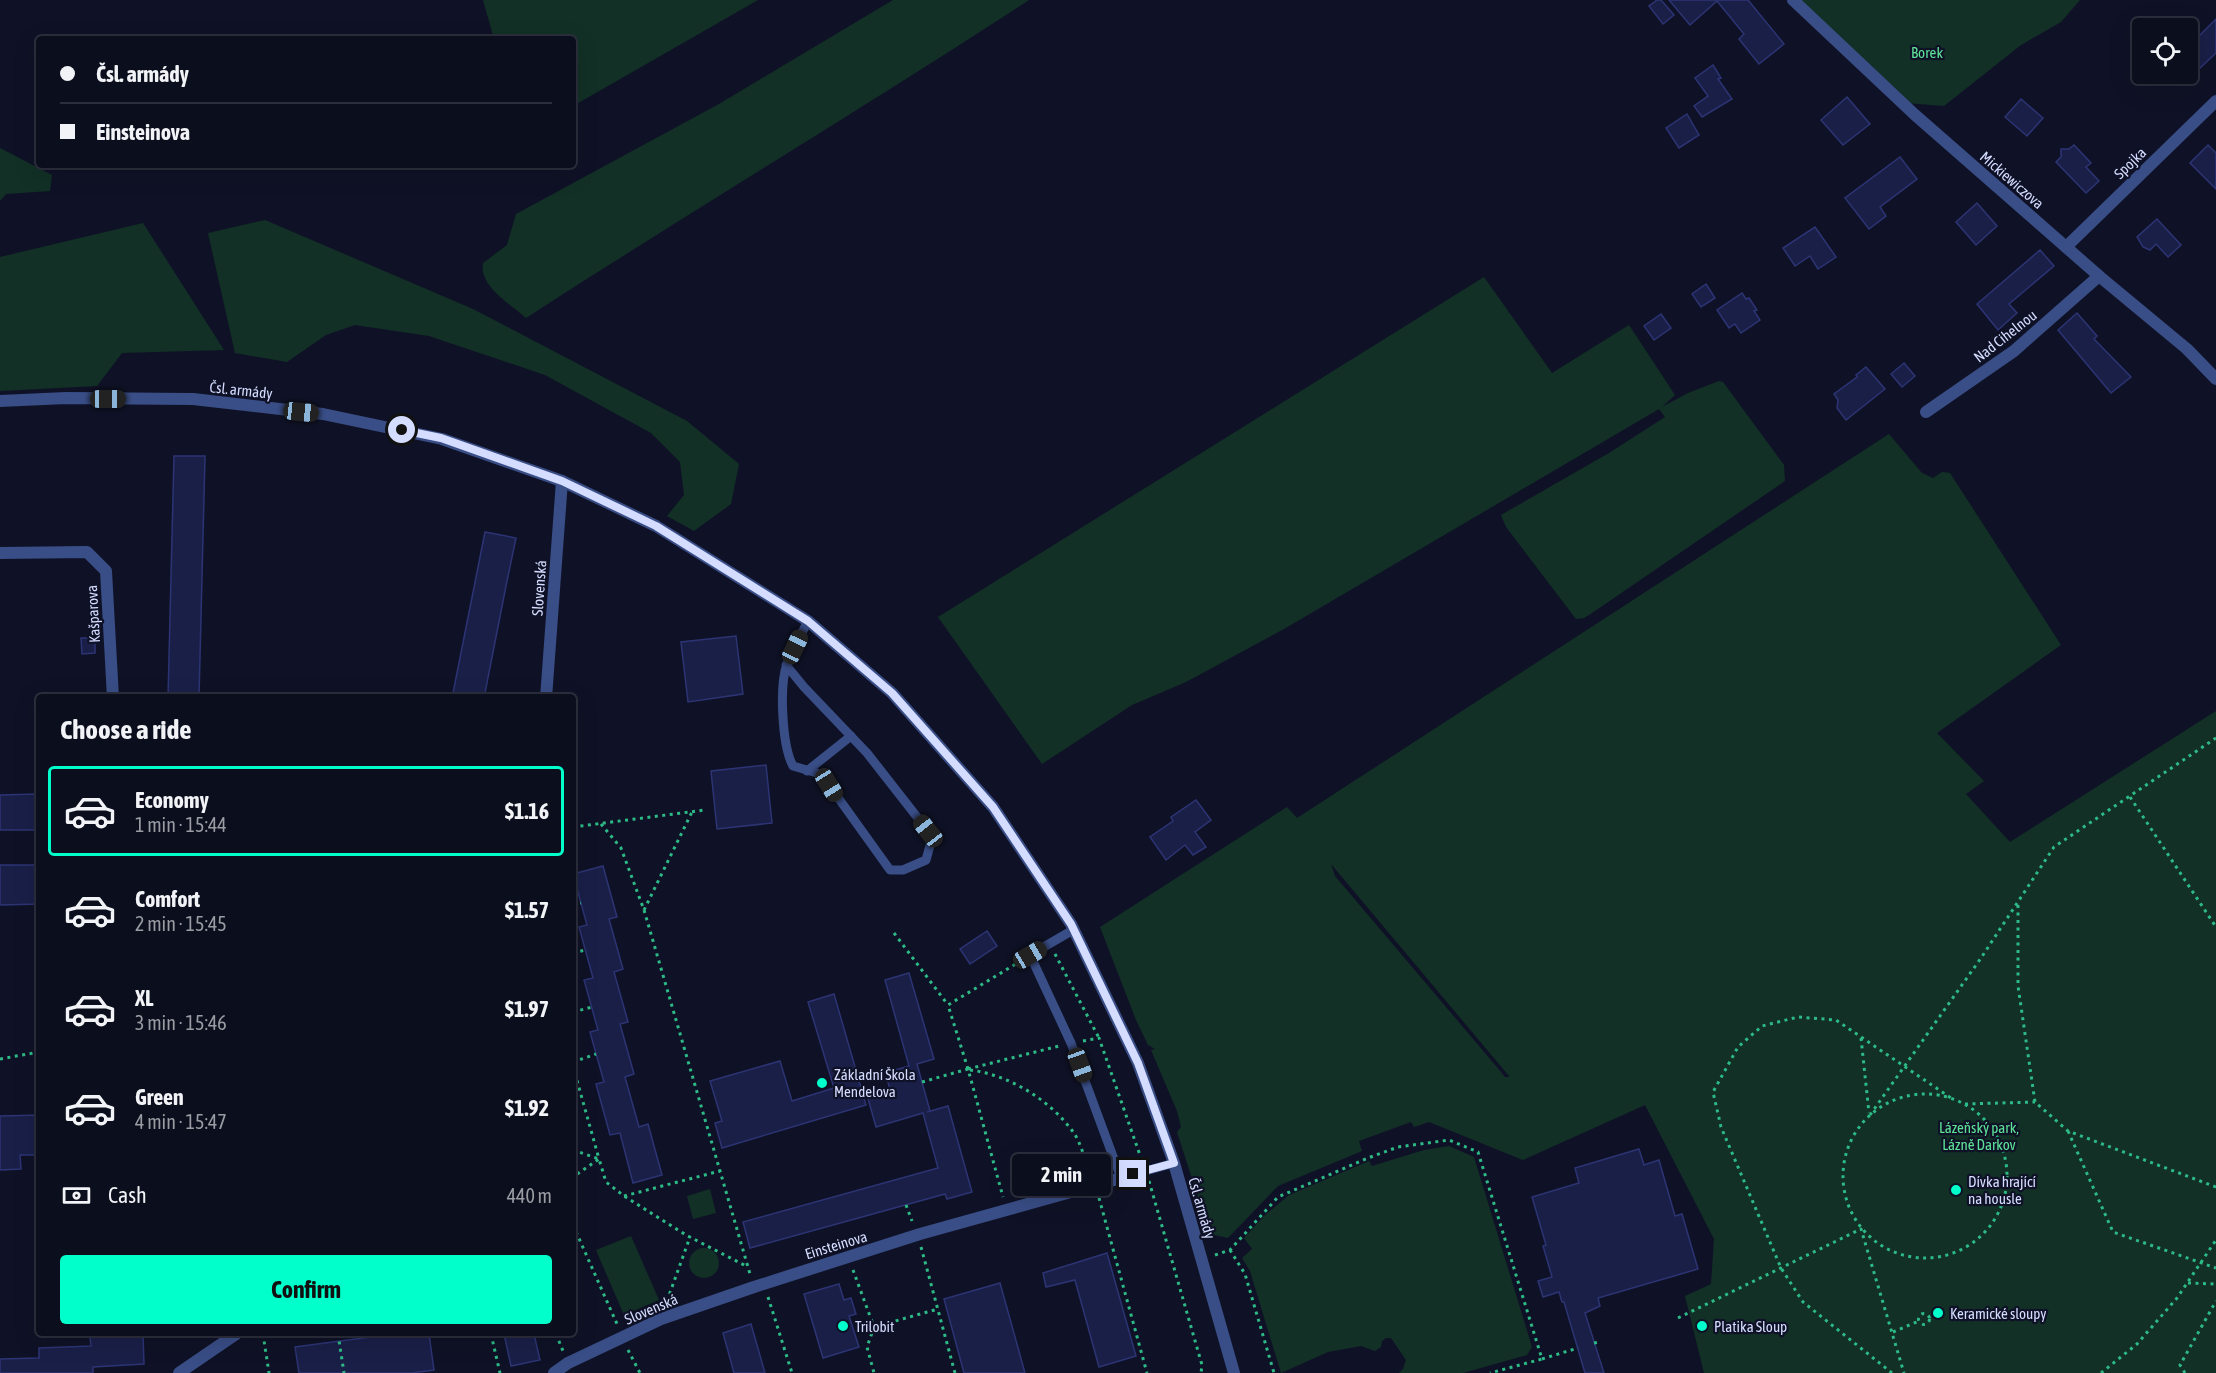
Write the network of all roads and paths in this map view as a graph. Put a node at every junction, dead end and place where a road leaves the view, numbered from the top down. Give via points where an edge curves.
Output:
1 (1792, 0) edge
2 (2216, 101) edge
3 (2066, 247) junction
4 (2098, 276) junction
5 (2216, 379) edge
6 (0, 400) edge
7 (1926, 412) dead end
8 (562, 481) junction
9 (0, 553) edge
10 (808, 621) junction
11 (786, 664) junction
12 (113, 694) edge
13 (546, 694) edge
14 (851, 736) junction
15 (2216, 738) edge
16 (807, 771) junction
17 (2130, 797) junction
18 (705, 810) dead end
19 (692, 812) junction
20 (601, 824) junction
21 (576, 827) edge
22 (581, 903) dead end
23 (2018, 903) junction
24 (576, 904) edge
25 (644, 910) junction
26 (2216, 927) edge
27 (1073, 930) junction
28 (894, 933) dead end
29 (1050, 944) junction
30 (585, 950) dead end
31 (576, 952) edge
32 (1030, 955) junction
33 (948, 1005) junction
34 (592, 1008) dead end
35 (576, 1011) edge
36 (1099, 1038) dead end
37 (1861, 1038) junction
38 (36, 1053) edge
39 (596, 1054) dead end
40 (0, 1059) edge
41 (576, 1061) edge
42 (1904, 1068) junction
43 (968, 1069) junction
44 (576, 1077) edge
45 (922, 1082) dead end
46 (1951, 1098) junction
47 (2035, 1102) junction
48 (1965, 1104) junction
49 (1870, 1115) junction
50 (2068, 1131) junction
51 (576, 1151) edge
52 (599, 1159) junction
53 (1174, 1163) junction
54 (720, 1170) junction
55 (576, 1175) edge
56 (1121, 1178) junction
57 (1095, 1185) junction
58 (2216, 1187) edge
59 (624, 1196) junction
60 (906, 1205) dead end
61 (1006, 1210) junction
62 (1861, 1229) junction
63 (576, 1232) edge
64 (918, 1236) junction
65 (690, 1237) junction
66 (2216, 1240) edge
67 (848, 1257) junction
68 (2202, 1263) junction
69 (748, 1267) junction
70 (1781, 1268) junction
71 (2216, 1268) edge
72 (2188, 1283) junction
73 (2216, 1284) edge
74 (759, 1285) junction
75 (2216, 1301) edge
76 (938, 1309) junction
77 (1678, 1318) dead end
78 (661, 1319) junction
79 (1919, 1321) dead end
80 (874, 1327) junction
81 (1893, 1332) junction
82 (233, 1336) edge
83 (263, 1336) edge
84 (338, 1336) edge
85 (491, 1336) edge
86 (624, 1337) junction
87 (1599, 1341) dead end
88 (1594, 1343) dead end
89 (1578, 1348) dead end
90 (1542, 1359) junction
91 (179, 1373) edge
92 (269, 1373) edge
93 (344, 1373) edge
94 (500, 1373) edge
95 (554, 1373) edge
96 (640, 1373) edge
97 (792, 1373) edge
98 (874, 1373) edge
99 (956, 1373) edge
100 (1147, 1373) edge
101 (1234, 1373) edge
102 (1274, 1373) edge
103 (1490, 1373) edge
104 (1892, 1373) edge
105 (1904, 1373) edge
106 (2101, 1373) edge
107 (2185, 1373) edge

1 - 3 street, Mickiewiczova
2 - 3 street, Spojka
3 - 4 street, Mickiewiczova
4 - 5 street, Mickiewiczova
4 - 7 street, Nad Cihelnou via 2014,351
6 - 8 street, Čsl. armády via 193,399 323,414 441,438
8 - 10 street, Čsl. armády via 656,526
8 - 13 street, Slovenská
9 - 12 street, Kašparova via 87,552 106,571
10 - 11 lane
10 - 27 street, Čsl. armády via 892,693 993,807
11 - 14 lane
11 - 16 lane via 783,702 787,747 793,766
14 - 16 lane
14 - 16 lane via 928,831 932,842 926,860 903,870 890,870 829,785 816,773
15 - 17 path
17 - 23 path via 2054,847
17 - 26 path
18 - 19 path
19 - 20 path
19 - 25 path
20 - 21 path
20 - 25 path via 621,848
22 - 24 path
23 - 42 path
23 - 47 path via 2018,987
25 - 54 path
27 - 29 lane
27 - 53 street, Čsl. armády via 1138,1063
28 - 33 path
29 - 32 lane
29 - 36 path
30 - 31 path
32 - 33 path
32 - 56 lane via 1071,1043
33 - 43 path
34 - 35 path
37 - 42 path
37 - 49 path
37 - 70 path via 1836,1020 1798,1017 1762,1026 1738,1047 1713,1092 1721,1127
38 - 40 path
39 - 41 path
42 - 46 path
42 - 49 path
43 - 45 path
43 - 57 path via 985,1072 1046,1103 1075,1134
43 - 61 path
44 - 52 path
46 - 48 path
46 - 49 path via 1923,1094 1894,1100
47 - 48 path
47 - 50 path
48 - 62 path via 1990,1124 2005,1153 2008,1185 1998,1216 1978,1241 1949,1256 1917,1259 1886,1250
49 - 62 path via 1851,1140 1842,1170 1846,1201
50 - 58 path
50 - 68 path via 2113,1232
51 - 52 path
52 - 55 path
52 - 59 path via 606,1182
53 - 56 lane, Einsteinova
53 - 101 street, Čsl. armády
54 - 59 path
54 - 69 path
56 - 57 street, Einsteinova
57 - 61 street, Einsteinova
57 - 100 path
59 - 65 path
60 - 64 path
61 - 64 street, Einsteinova
62 - 70 path
62 - 81 path
63 - 86 path
64 - 67 street, Einsteinova
64 - 76 path
65 - 69 path
65 - 78 path
66 - 68 path
67 - 74 street, Einsteinova
67 - 80 path
68 - 71 path
68 - 72 path
69 - 74 path
70 - 77 path
70 - 104 path via 1803,1302
72 - 73 path
72 - 106 path via 2137,1344
74 - 78 street, Slovenská
74 - 97 path
75 - 107 path via 2180,1365
76 - 80 path
76 - 99 path
78 - 86 street, Slovenská
79 - 81 path
80 - 98 path via 867,1347
81 - 105 path
82 - 91 street
83 - 92 path
84 - 93 path
85 - 94 path
86 - 95 street, Slovenská
86 - 96 path
87 - 88 path
89 - 90 path
90 - 102 path via 1478,1152 1449,1140 1398,1147 1278,1197 1231,1249 1245,1274
90 - 103 path

